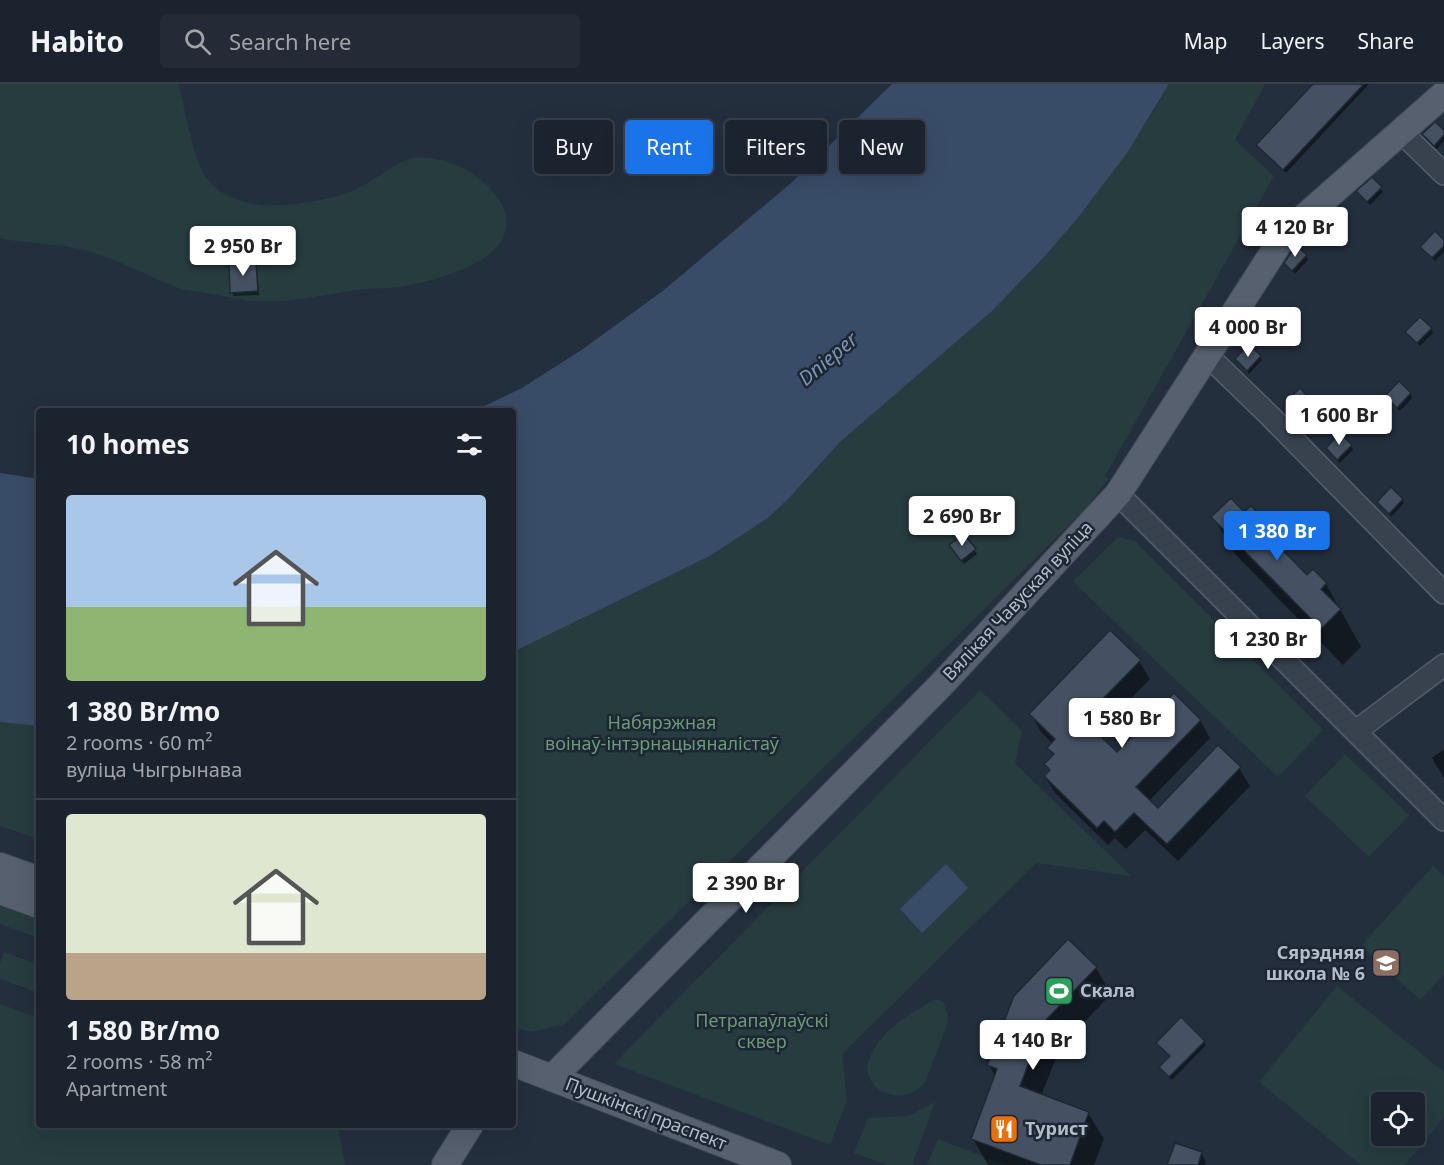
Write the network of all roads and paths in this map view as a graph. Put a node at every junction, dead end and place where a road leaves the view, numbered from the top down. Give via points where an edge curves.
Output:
1 (1444, 94) edge
2 (1401, 132) junction
3 (1444, 174) edge
4 (1206, 354) junction
5 (1118, 494) junction
6 (1444, 593) edge
7 (1444, 665) edge
8 (1356, 731) junction
9 (1444, 820) edge
10 (0, 866) edge
11 (36, 879) edge
12 (0, 891) edge
13 (36, 904) edge
14 (516, 1064) edge
15 (552, 1078) junction
16 (468, 1128) edge
17 (445, 1165) edge
18 (778, 1165) edge

1 - 2 main road, Вялікая Чавуская вуліца
2 - 3 street
2 - 4 main road, Вялікая Чавуская вуліца via 1285,234
4 - 5 main road, Вялікая Чавуская вуліца
4 - 6 street
5 - 8 street
5 - 15 main road, Вялікая Чавуская вуліца via 940,686
7 - 8 street
8 - 9 street
10 - 11 main road
12 - 13 main road
14 - 15 main road, Пушкінскі праспект
15 - 18 main road, Пушкінскі праспект
16 - 17 main road

